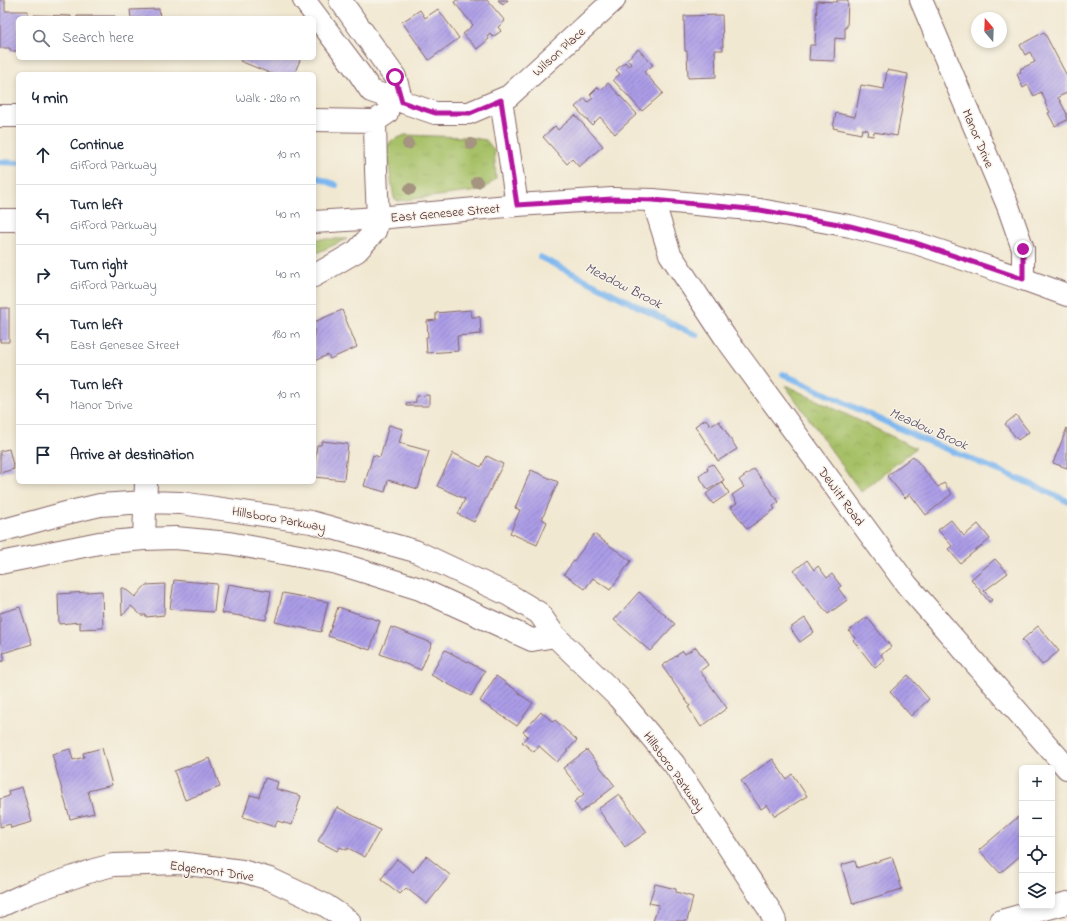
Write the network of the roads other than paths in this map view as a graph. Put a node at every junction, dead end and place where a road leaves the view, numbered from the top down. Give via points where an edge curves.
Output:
1 (304, 0) edge
2 (340, 0) edge
3 (614, 0) edge
4 (929, 5) edge
5 (501, 100) junction
6 (402, 102) junction
7 (0, 116) edge
8 (16, 116) edge
9 (316, 120) edge
10 (375, 121) junction
11 (653, 200) junction
12 (517, 205) junction
13 (378, 218) junction
14 (0, 220) edge
15 (16, 220) edge
16 (316, 222) edge
17 (316, 275) edge
18 (1023, 279) junction
19 (1067, 295) edge
20 (146, 492) edge
21 (0, 531) edge
22 (144, 539) junction
23 (0, 563) edge
24 (555, 636) junction
25 (1067, 768) edge
26 (1067, 903) edge
27 (0, 906) edge
28 (348, 921) edge
29 (775, 921) edge
30 (1001, 921) edge

1 - 6 street, Wilson Place via 371,92
2 - 6 street via 395,77
3 - 5 street, Wilson Place via 509,96
4 - 18 street, Manor Drive via 1023,249
5 - 6 street, Wilson Place via 470,113 435,113
5 - 12 street
6 - 10 street
7 - 8 street
9 - 10 street
10 - 13 street
11 - 12 street, East Genesee Street via 612,199
11 - 18 street, East Genesee Street via 760,210 850,226 916,243
11 - 25 street, DeWitt Road via 670,254 725,337 907,585
12 - 13 street, East Genesee Street
13 - 16 street, East Genesee Street
13 - 17 street via 375,231 357,252
14 - 15 street
18 - 19 street, East Genesee Street
20 - 21 street, Hillsboro Parkway
20 - 22 street
20 - 24 street, Hillsboro Parkway via 181,502 311,522 415,551 509,595 540,613
22 - 23 street via 99,543
22 - 24 street via 175,538 229,543 337,563 420,589 532,640
24 - 29 street, Hillsboro Parkway via 619,698 674,764
26 - 30 street
27 - 28 street, Edgemont Drive via 28,893 113,865 180,863 242,871 270,879 325,905

